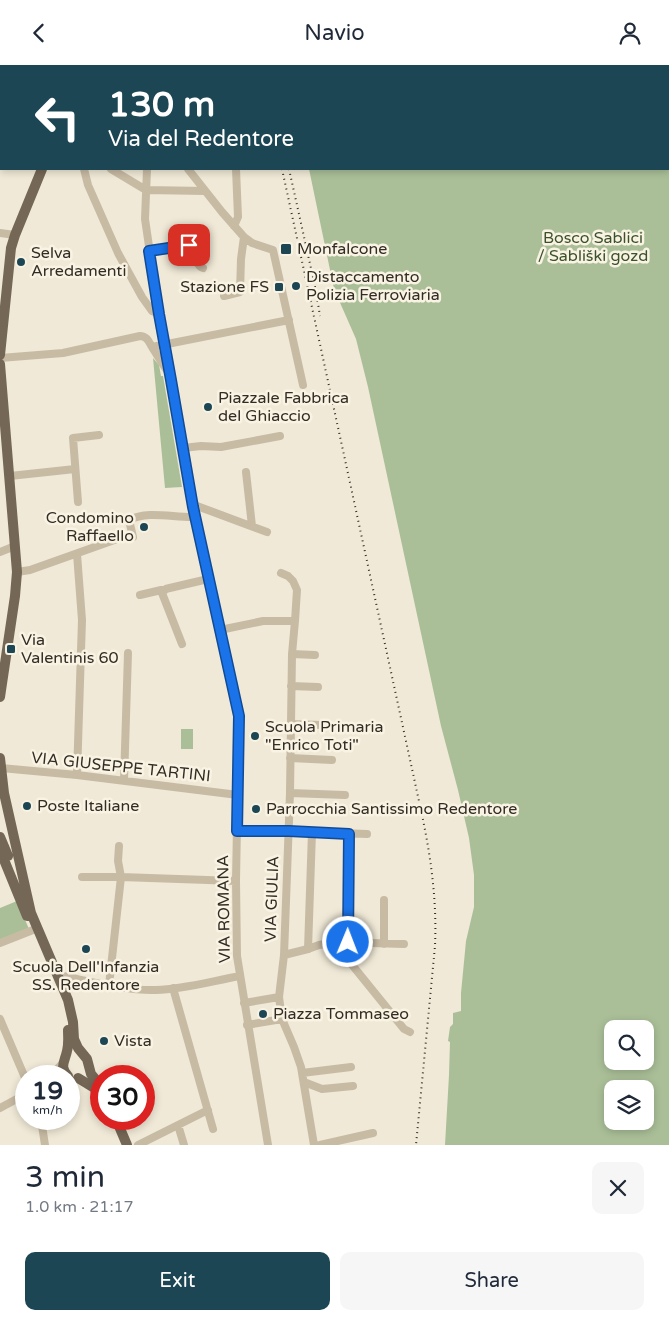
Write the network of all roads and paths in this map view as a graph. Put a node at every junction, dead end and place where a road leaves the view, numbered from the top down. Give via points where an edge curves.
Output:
1 (42, 170) edge
2 (84, 170) edge
3 (113, 170) edge
4 (147, 170) edge
5 (189, 170) edge
6 (236, 170) edge
7 (146, 190) junction
8 (205, 191) junction
9 (234, 226) junction
10 (0, 233) edge
11 (15, 235) junction
12 (244, 237) junction
13 (149, 251) junction
14 (204, 268) dead end
15 (3, 288) edge
16 (224, 295) dead end
17 (159, 314) junction
18 (289, 320) junction
19 (164, 344) junction
20 (152, 347) junction
21 (0, 356) edge
22 (0, 365) edge
23 (171, 380) junction
24 (303, 385) dead end
25 (99, 435) dead end
26 (280, 436) dead end
27 (183, 448) junction
28 (75, 469) junction
29 (246, 472) dead end
30 (10, 477) junction
31 (78, 503) dead end
32 (193, 507) junction
33 (195, 517) junction
34 (252, 526) junction
35 (267, 532) dead end
36 (132, 537) dead end
37 (120, 538) dead end
38 (15, 546) junction
39 (0, 552) edge
40 (77, 554) junction
41 (17, 572) junction
42 (280, 573) dead end
43 (208, 579) junction
44 (166, 589) junction
45 (140, 595) dead end
46 (295, 621) junction
47 (220, 630) junction
48 (182, 644) dead end
49 (128, 653) dead end
50 (292, 654) junction
51 (315, 655) dead end
52 (292, 686) junction
53 (318, 687) dead end
54 (0, 697) edge
55 (291, 724) junction
56 (322, 725) dead end
57 (0, 758) edge
58 (290, 758) junction
59 (332, 760) dead end
60 (0, 768) edge
61 (77, 775) junction
62 (124, 781) junction
63 (1, 782) edge
64 (290, 793) junction
65 (238, 795) junction
66 (345, 795) dead end
67 (10, 816) junction
68 (0, 822) edge
69 (237, 831) junction
70 (289, 831) junction
71 (312, 832) junction
72 (349, 834) junction
73 (367, 834) dead end
74 (0, 837) edge
75 (119, 846) dead end
76 (0, 850) edge
77 (82, 877) dead end
78 (122, 877) junction
79 (236, 881) junction
80 (384, 900) dead end
81 (29, 913) junction
82 (33, 930) junction
83 (337, 942) junction
84 (348, 942) junction
85 (0, 943) edge
86 (384, 944) junction
87 (404, 944) dead end
88 (308, 949) junction
89 (284, 955) junction
90 (58, 975) junction
91 (240, 976) junction
92 (109, 985) junction
93 (173, 988) junction
94 (279, 997) junction
95 (244, 1003) junction
96 (0, 1019) edge
97 (282, 1019) junction
98 (247, 1025) junction
99 (410, 1032) dead end
100 (82, 1054) junction
101 (64, 1061) junction
102 (20, 1065) edge
103 (62, 1065) edge
104 (64, 1065) edge
105 (88, 1065) junction
106 (351, 1067) dead end
107 (90, 1071) edge
108 (302, 1073) junction
109 (80, 1075) edge
110 (304, 1083) junction
111 (352, 1086) dead end
112 (15, 1100) edge
113 (0, 1108) edge
114 (208, 1110) junction
115 (178, 1125) junction
116 (213, 1129) dead end
117 (43, 1130) edge
118 (121, 1130) edge
119 (373, 1133) dead end
120 (45, 1145) edge
121 (127, 1145) edge
122 (138, 1145) edge
123 (184, 1145) edge
124 (268, 1145) edge
125 (314, 1145) edge
126 (320, 1145) edge

1 - 11 main road
2 - 17 street via 118,253 142,297 152,311
3 - 7 street
4 - 7 street, VIA ROMANA
5 - 8 street
6 - 9 street via 238,217
7 - 8 street
7 - 13 street, VIA ROMANA
8 - 9 street
9 - 12 street
10 - 11 street
11 - 15 main road
12 - 16 street via 240,292
12 - 18 street via 273,249
13 - 14 street via 193,245 198,264
13 - 17 street, VIA ROMANA
15 - 21 main road
17 - 19 street, VIA ROMANA
18 - 19 street
18 - 24 street
19 - 20 street
19 - 23 street, VIA ROMANA
20 - 21 street via 147,338 140,336 63,353
20 - 23 street
22 - 30 main road
23 - 27 street, VIA ROMANA
25 - 28 street via 73,438
26 - 27 street via 221,447
27 - 32 street, VIA ROMANA
28 - 30 street
28 - 31 street
29 - 34 street
30 - 38 main road
32 - 33 street, VIA ROMANA
32 - 34 street
33 - 36 street via 148,515 133,518 129,520
33 - 43 street, VIA ROMANA
34 - 35 street
37 - 40 street
38 - 39 street
38 - 41 main road
40 - 41 street
40 - 61 street via 82,620
41 - 54 main road
42 - 46 street, VIA GIULIA via 288,576 297,590
43 - 44 street
43 - 47 street, VIA ROMANA
44 - 45 street
44 - 48 street via 162,593
46 - 47 street via 263,621
46 - 50 street, VIA GIULIA
47 - 65 street, VIA ROMANA via 239,716
49 - 62 street
50 - 51 street
50 - 52 street, VIA GIULIA
52 - 53 street
52 - 55 street, VIA GIULIA
55 - 56 street
55 - 58 street, VIA GIULIA
57 - 60 main road
58 - 59 street
58 - 64 street, VIA GIULIA
60 - 61 street, VIA GIUSEPPE TARTINI
60 - 63 main road
61 - 62 street, VIA GIUSEPPE TARTINI
62 - 65 street, VIA GIUSEPPE TARTINI
63 - 67 main road
64 - 66 street
64 - 70 street, VIA GIULIA
65 - 69 street, VIA ROMANA
67 - 68 main road
67 - 81 main road
69 - 70 street
69 - 79 street, VIA ROMANA
70 - 71 street
70 - 89 street, VIA GIULIA
71 - 72 street
71 - 88 street
72 - 73 street
72 - 84 street
74 - 81 main road
75 - 78 street
76 - 81 main road
77 - 78 street
78 - 79 street
78 - 92 street
79 - 91 street, VIA ROMANA via 236,956
80 - 86 street
81 - 82 main road
81 - 90 main road
82 - 85 street
82 - 101 main road via 65,1009 68,1049
83 - 84 street
83 - 88 street
83 - 99 street via 340,950 404,1029
84 - 86 street
86 - 87 street
88 - 89 street
89 - 94 street, VIA GIULIA
90 - 92 street
90 - 100 main road via 68,1000 74,1039
91 - 93 street
91 - 95 street, VIA ROMANA
92 - 93 street via 145,990
93 - 114 street
94 - 95 street
94 - 97 street
95 - 98 street, VIA ROMANA
96 - 102 street
97 - 98 street
97 - 108 street
98 - 124 street, VIA ROMANA
100 - 101 main road via 71,1053
100 - 105 main road
101 - 103 street
101 - 104 main road
105 - 107 main road
105 - 109 main road via 86,1074
106 - 108 street
108 - 110 street
110 - 111 street via 322,1089
110 - 125 street
112 - 113 street
114 - 115 street
114 - 116 street
115 - 122 street
115 - 123 street
117 - 120 street
118 - 121 main road
119 - 126 street

